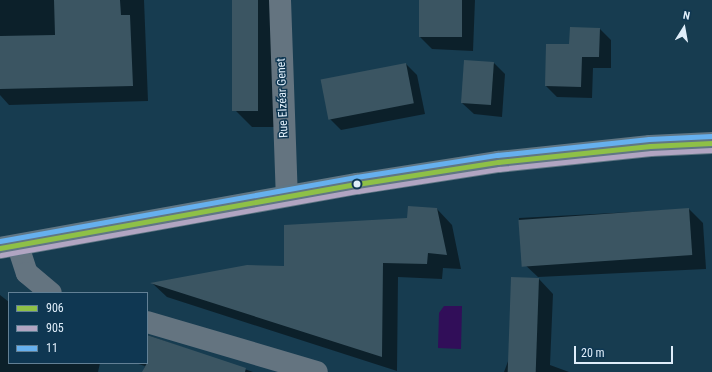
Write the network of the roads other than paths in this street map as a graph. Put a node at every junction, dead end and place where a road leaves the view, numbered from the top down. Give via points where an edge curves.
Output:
1 (280, 0) edge
2 (712, 143) edge
3 (287, 196) junction
4 (9, 247) edge
5 (50, 292) edge
6 (148, 322) edge
7 (317, 372) edge

1 - 3 street, Rue Elzéar Genet
2 - 3 main road via 650,146 498,162
3 - 4 main road
4 - 5 street via 27,273
6 - 7 street

